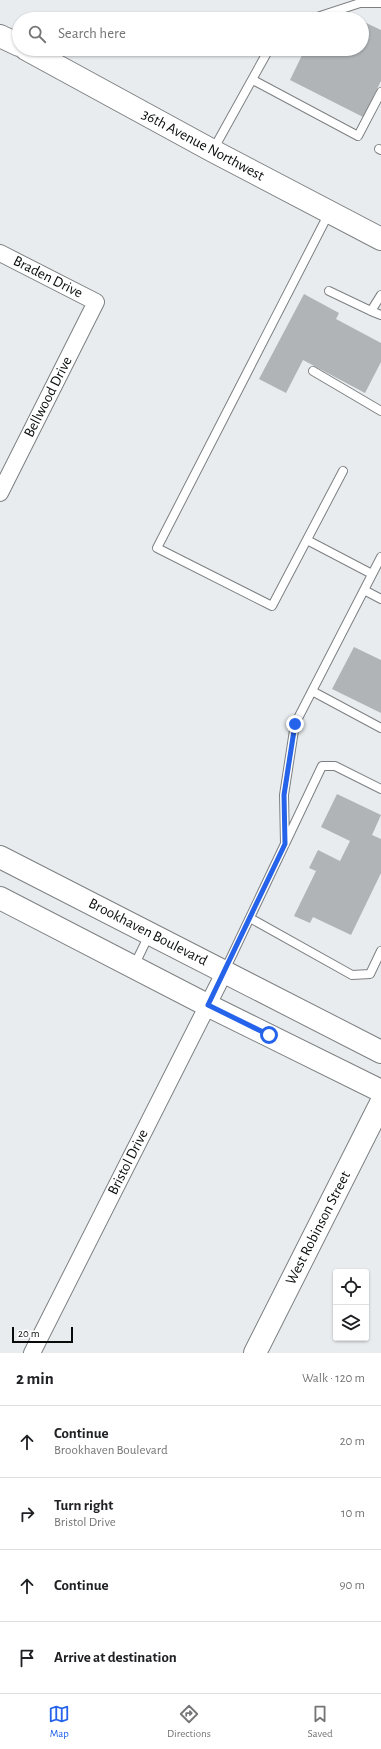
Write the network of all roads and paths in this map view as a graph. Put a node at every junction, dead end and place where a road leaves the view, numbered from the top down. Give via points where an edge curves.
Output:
1 (381, 3) edge
2 (332, 12) edge
3 (0, 36) edge
4 (12, 42) edge
5 (39, 56) edge
6 (265, 56) edge
7 (253, 80) junction
8 (381, 92) edge
9 (213, 151) junction
10 (330, 212) junction
11 (381, 239) edge
12 (0, 253) edge
13 (329, 291) dead end
14 (381, 295) edge
15 (96, 302) joint
16 (371, 311) junction
17 (381, 315) edge
18 (313, 371) dead end
19 (381, 411) edge
20 (343, 470) dead end
21 (0, 493) edge
22 (307, 540) junction
23 (380, 562) edge
24 (372, 574) junction
25 (364, 590) junction
26 (381, 599) edge
27 (312, 691) junction
28 (381, 728) edge
29 (381, 789) edge
30 (285, 844) junction
31 (0, 857) edge
32 (0, 898) edge
33 (250, 918) junction
34 (150, 933) junction
35 (381, 951) edge
36 (134, 967) junction
37 (225, 971) junction
38 (208, 1005) junction
39 (381, 1052) edge
40 (381, 1091) edge
41 (381, 1103) edge
42 (32, 1353) edge
43 (255, 1353) edge

1 - 2 lane via 360,3
3 - 4 street
5 - 9 street, 36th Avenue Northwest
6 - 7 lane
7 - 8 lane via 358,136
7 - 9 lane
9 - 10 street, 36th Avenue Northwest
10 - 11 street, 36th Avenue Northwest
10 - 22 lane via 157,548 272,606
12 - 15 street, Braden Drive
13 - 16 lane
14 - 16 lane
15 - 21 street, Bellwood Drive
16 - 17 lane
18 - 19 lane
20 - 22 lane
22 - 24 lane
23 - 24 lane
24 - 25 lane
25 - 26 lane
25 - 27 lane
27 - 28 lane
27 - 30 lane via 295,724 284,795
29 - 30 lane via 335,766 322,766
30 - 33 lane
31 - 34 street, Brookhaven Boulevard
32 - 36 street
33 - 35 lane via 352,975 370,974
33 - 37 lane
34 - 36 lane
34 - 37 street, Brookhaven Boulevard
36 - 38 street
37 - 38 street, Bristol Drive
37 - 39 street, Brookhaven Boulevard
38 - 40 street
38 - 42 street, Bristol Drive
41 - 43 street, West Robinson Street

